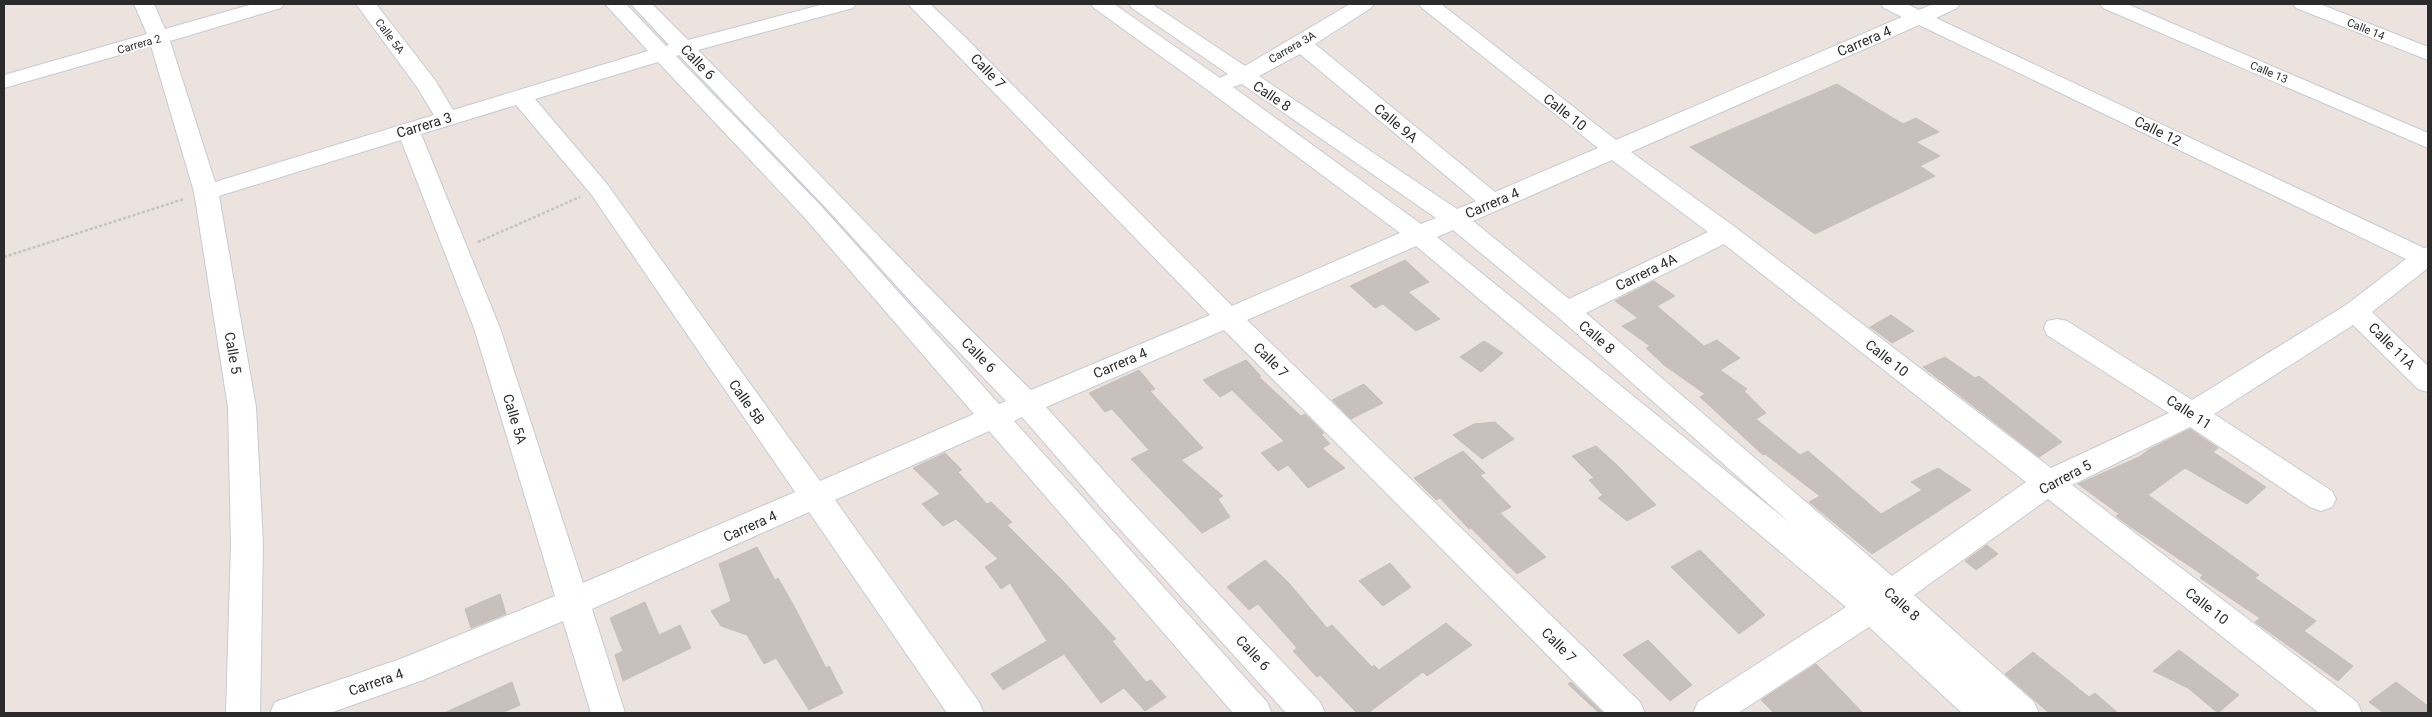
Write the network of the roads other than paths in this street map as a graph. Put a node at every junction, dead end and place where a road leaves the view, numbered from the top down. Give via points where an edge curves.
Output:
1 (144, 4) edge
2 (274, 4) edge
3 (366, 4) edge
4 (615, 4) edge
5 (641, 4) edge
6 (846, 4) edge
7 (918, 4) edge
8 (1101, 4) edge
9 (1139, 4) edge
10 (1364, 4) edge
11 (1429, 4) edge
12 (1891, 4) edge
13 (1950, 4) edge
14 (2110, 4) edge
15 (2303, 4) edge
16 (1920, 17) junction
17 (158, 38) junction
18 (1300, 43) junction
19 (673, 50) junction
20 (2428, 54) edge
21 (1242, 76) junction
22 (4, 82) edge
23 (1217, 86) junction
24 (520, 96) junction
25 (447, 118) junction
26 (408, 130) junction
27 (2428, 141) edge
28 (1614, 150) junction
29 (206, 192) junction
30 (1492, 203) junction
31 (824, 208) junction
32 (1455, 219) junction
33 (1726, 233) junction
34 (1420, 235) junction
35 (2426, 257) edge
36 (1567, 311) junction
37 (2355, 311) junction
38 (1228, 318) junction
39 (2057, 328) dead end
40 (2428, 382) edge
41 (1026, 403) junction
42 (2192, 414) junction
43 (994, 417) junction
44 (2048, 483) junction
45 (814, 498) junction
46 (2320, 499) dead end
47 (1119, 508) junction
48 (1088, 524) junction
49 (1881, 601) junction
50 (572, 603) junction
51 (243, 713) edge
52 (287, 713) edge
53 (608, 713) edge
54 (967, 713) edge
55 (1255, 713) edge
56 (1308, 713) edge
57 (1628, 713) edge
58 (1710, 713) edge
59 (1986, 713) edge
60 (2022, 713) edge
61 (2345, 713) edge

1 - 17 street, Calle 5
2 - 17 street, Carrera 2
3 - 25 street, Calle 5A via 427,85
4 - 19 street, Calle 6
5 - 19 street, Calle 6
6 - 19 street, Carrera 3
7 - 38 street, Calle 7
8 - 23 street, Calle 8
9 - 21 street, Calle 8
10 - 18 street, Carrera 3A
11 - 28 street, Calle 10
12 - 16 street, Calle 12
13 - 16 street, Carrera 4
14 - 27 street, Calle 13
15 - 20 street, Calle 14
16 - 28 street, Carrera 4
16 - 35 street, Calle 12
17 - 22 street, Carrera 2
17 - 29 street, Calle 5
18 - 21 street, Carrera 3A
18 - 30 street, Calle 9A
19 - 24 street, Carrera 3
19 - 31 street, Calle 6
21 - 23 street, Carrera 3A
21 - 32 street, Calle 8
23 - 34 street, Calle 8
24 - 25 street, Carrera 3
24 - 45 street, Calle 5B via 599,189
25 - 26 street, Carrera 3
26 - 29 street, Carrera 3
26 - 50 street, Calle 5A via 487,328
28 - 30 street, Carrera 4
28 - 33 street, Calle 10
29 - 51 street, Calle 5 via 242,407 247,544
30 - 32 street, Carrera 4
31 - 41 street, Calle 6 via 921,297
31 - 43 street, Calle 6
32 - 34 street, Carrera 4
32 - 36 street, Calle 8
33 - 36 street, Carrera 4A
33 - 44 street, Calle 10
34 - 38 street, Carrera 4
34 - 49 street, Calle 8
35 - 37 street, Carrera 5
36 - 49 street, Calle 8
37 - 40 street, Calle 11A
37 - 42 street, Carrera 5
38 - 41 street, Carrera 4
38 - 57 street, Calle 7
39 - 42 street, Calle 11
41 - 43 street, Carrera 4
41 - 47 street, Calle 6
42 - 44 street, Carrera 5
42 - 46 street, Calle 11
43 - 45 street, Carrera 4
43 - 48 street, Calle 6
44 - 49 street, Carrera 5
44 - 61 street, Calle 10
45 - 50 street, Carrera 4
45 - 54 street, Calle 5B
47 - 48 street
47 - 56 street, Calle 6
48 - 55 street, Calle 6
49 - 58 street, Carrera 5
49 - 59 street, Calle 8
49 - 60 street, Calle 8
50 - 52 street, Carrera 4 via 411,670
50 - 53 street, Calle 5A

